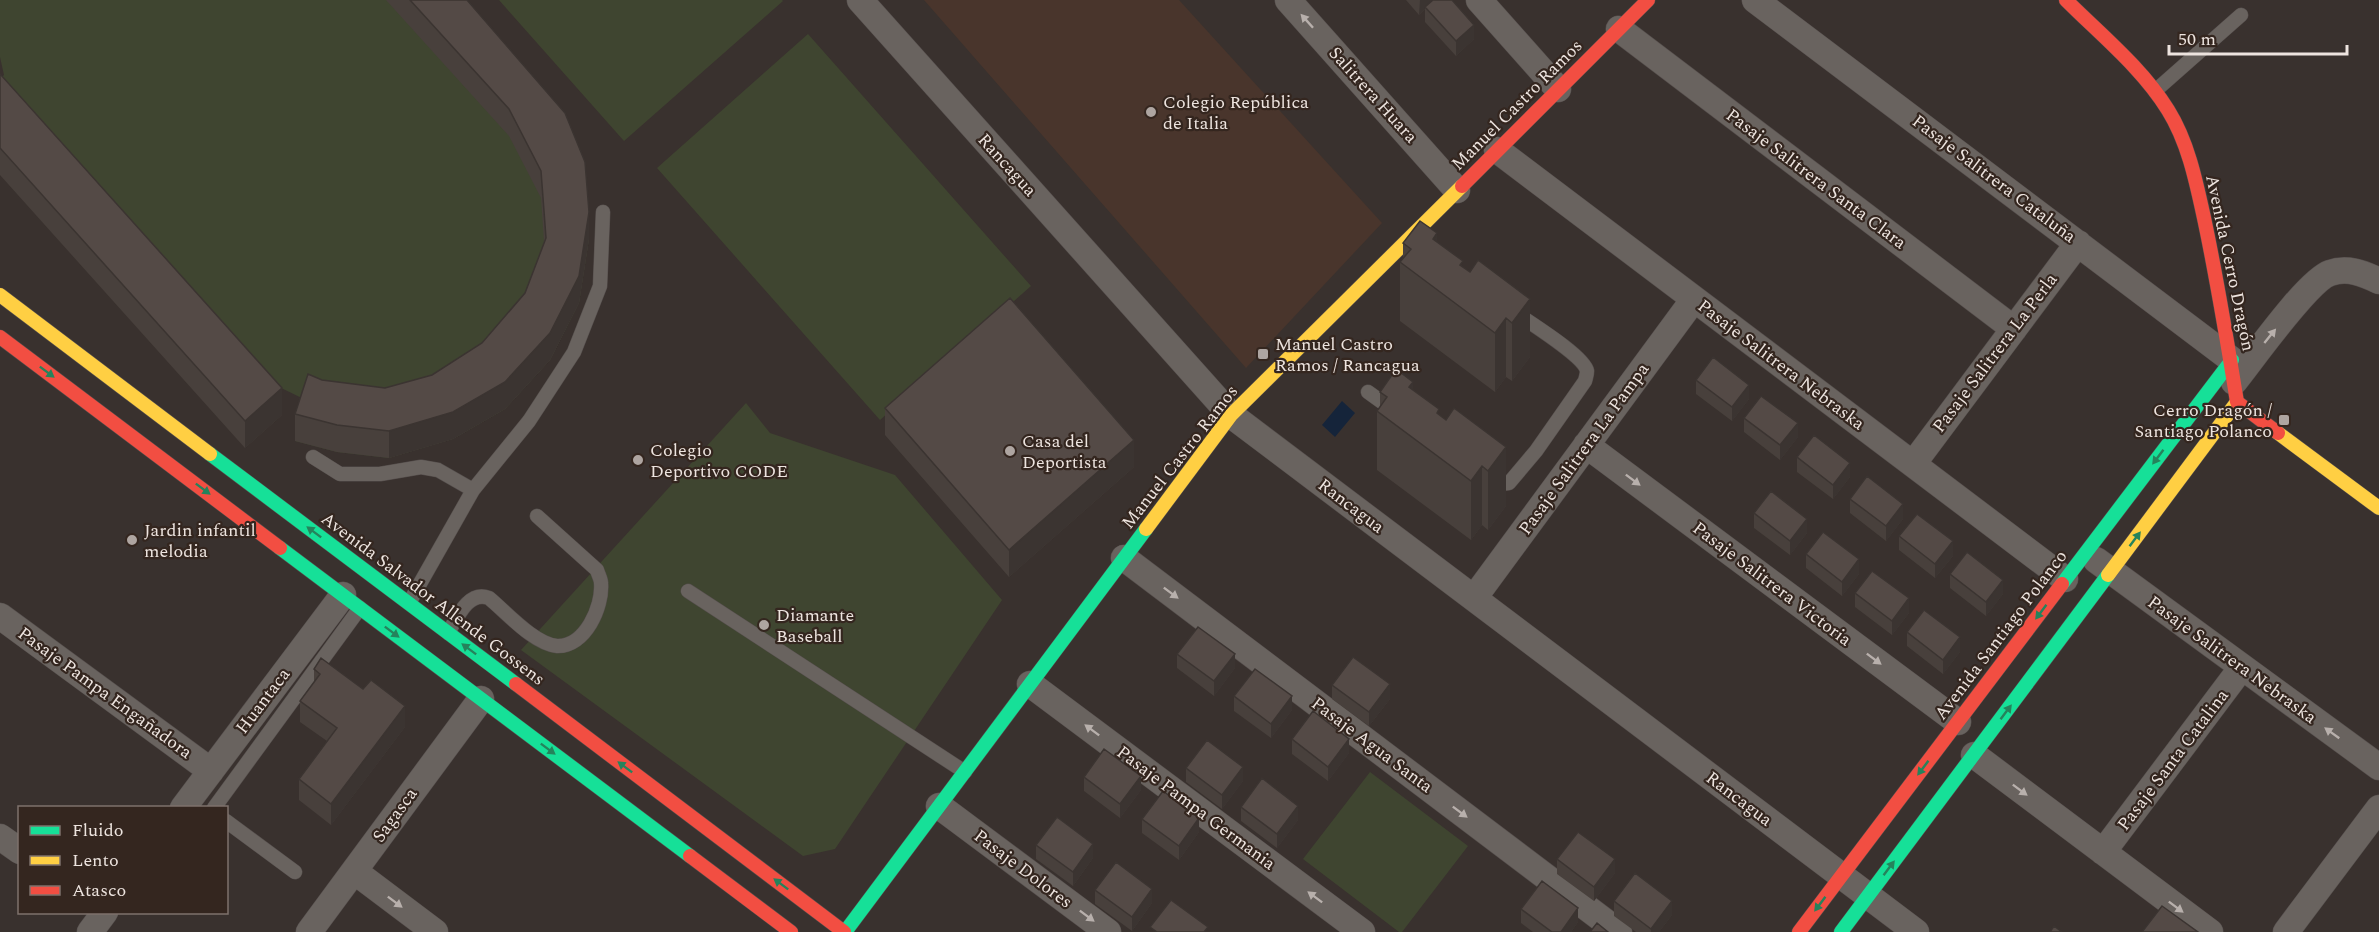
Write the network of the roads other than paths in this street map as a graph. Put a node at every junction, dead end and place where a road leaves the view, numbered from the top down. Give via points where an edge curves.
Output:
1 (860, 0) edge
2 (1288, 0) edge
3 (1479, 0) edge
4 (1648, 0) edge
5 (1755, 0) edge
6 (2066, 0) edge
7 (2241, 15) dead end
8 (1619, 28) junction
9 (1558, 89) junction
10 (2155, 91) junction
11 (1497, 150) junction
12 (1457, 190) junction
13 (603, 212) dead end
14 (2078, 243) junction
15 (2379, 281) edge
16 (0, 295) edge
17 (1694, 299) junction
18 (1502, 303) edge
19 (2014, 328) junction
20 (0, 337) edge
21 (2234, 381) junction
22 (1368, 392) dead end
23 (1231, 415) junction
24 (1406, 418) edge
25 (1586, 445) junction
26 (313, 458) dead end
27 (1912, 464) junction
28 (1481, 471) edge
29 (473, 490) junction
30 (2379, 508) edge
31 (537, 516) dead end
32 (2086, 552) junction
33 (1124, 558) junction
34 (2111, 571) junction
35 (2065, 579) junction
36 (688, 591) dead end
37 (1474, 598) junction
38 (351, 601) junction
39 (409, 603) junction
40 (0, 616) edge
41 (448, 633) junction
42 (2242, 667) junction
43 (1030, 684) junction
44 (481, 699) junction
45 (1958, 722) junction
46 (1974, 755) junction
47 (2379, 767) edge
48 (210, 771) junction
49 (964, 771) junction
50 (184, 806) edge
51 (215, 806) edge
52 (939, 806) junction
53 (2379, 808) edge
54 (228, 822) edge
55 (0, 837) edge
56 (18, 850) edge
57 (2103, 852) junction
58 (354, 871) junction
59 (295, 872) dead end
60 (1841, 876) junction
61 (1868, 896) junction
62 (309, 932) edge
63 (435, 932) edge
64 (791, 932) edge
65 (844, 932) edge
66 (1108, 932) edge
67 (1362, 932) edge
68 (1619, 932) edge
69 (1799, 932) edge
70 (1841, 932) edge
71 (1916, 932) edge
72 (2210, 932) edge
73 (2286, 932) edge

1 - 23 street, Rancagua
12 -> 2 street, Salitrera Huara
3 - 9 street
4 - 8 street, Manuel Castro Ramos
5 - 14 street, Pasaje Salitrera Cataluña
6 - 10 street, Avenida Cerro Dragón
7 - 10 lane
8 - 9 street, Manuel Castro Ramos
8 - 19 street, Pasaje Salitrera Santa Clara
9 - 11 street, Manuel Castro Ramos
10 - 21 street, Avenida Cerro Dragón via 2180,132 2188,154 2211,246
11 - 12 street, Manuel Castro Ramos
11 - 17 street, Pasaje Salitrera Nebraska
12 - 23 street, Manuel Castro Ramos via 1412,241
13 - 29 lane via 600,286 574,352 529,421
14 - 19 street, Pasaje Salitrera La Perla
14 - 21 street, Pasaje Salitrera Cataluña
21 -> 15 street via 2303,296 2327,274 2350,271
39 -> 16 street, Avenida Salvador Allende Gossens
17 - 25 street, Pasaje Salitrera La Pampa
17 - 27 street, Pasaje Salitrera Nebraska
18 - 28 lane via 1568,350 1587,374 1536,451 1509,483 1500,484
19 - 27 street, Pasaje Salitrera La Perla
20 -> 38 street
21 - 30 street
21 -> 32 street, Avenida Santiago Polanco
34 -> 21 street
22 - 24 lane
23 - 33 street, Manuel Castro Ramos
23 - 37 street, Rancagua
25 - 37 street, Pasaje Salitrera La Pampa
25 -> 45 street, Pasaje Salitrera Victoria
26 - 29 lane via 340,474 380,474 421,467 438,470
27 - 35 street, Pasaje Salitrera Nebraska
29 - 39 lane
31 - 41 lane via 597,570 602,582 599,603 588,628 573,641 557,646 535,638 481,595 464,606
32 - 34 street, Pasaje Salitrera Nebraska
32 - 35 street, Avenida Santiago Polanco
33 - 43 street, Manuel Castro Ramos
33 -> 68 street, Pasaje Agua Santa
34 - 42 street, Pasaje Salitrera Nebraska
46 -> 34 street
35 -> 45 street, Avenida Santiago Polanco
36 - 49 lane
37 - 60 street, Rancagua
38 -> 44 street
38 - 48 street, Huantaca
38 - 51 lane
39 - 41 street, Avenida Salvador Allende Gossens
40 - 48 street, Pasaje Pampa Engañadora
65 -> 41 street, Avenida Salvador Allende Gossens
47 -> 42 street, Pasaje Salitrera Nebraska
42 - 57 street, Pasaje Santa Catalina
43 - 49 street, Manuel Castro Ramos
67 -> 43 street, Pasaje Pampa Germania
44 - 58 street, Sagasca
44 -> 64 street
45 -> 60 street, Avenida Santiago Polanco
46 -> 57 street
61 -> 46 street
48 - 50 street, Huantaca
49 - 52 street, Manuel Castro Ramos
52 - 65 street, Manuel Castro Ramos
52 -> 66 street, Pasaje Dolores
53 - 73 street
54 - 59 lane
55 - 56 street
57 -> 72 street
58 - 62 street, Sagasca
58 -> 63 street
60 - 61 street, Rancagua
60 -> 69 street, Avenida Santiago Polanco
61 - 70 street
61 - 71 street, Rancagua

